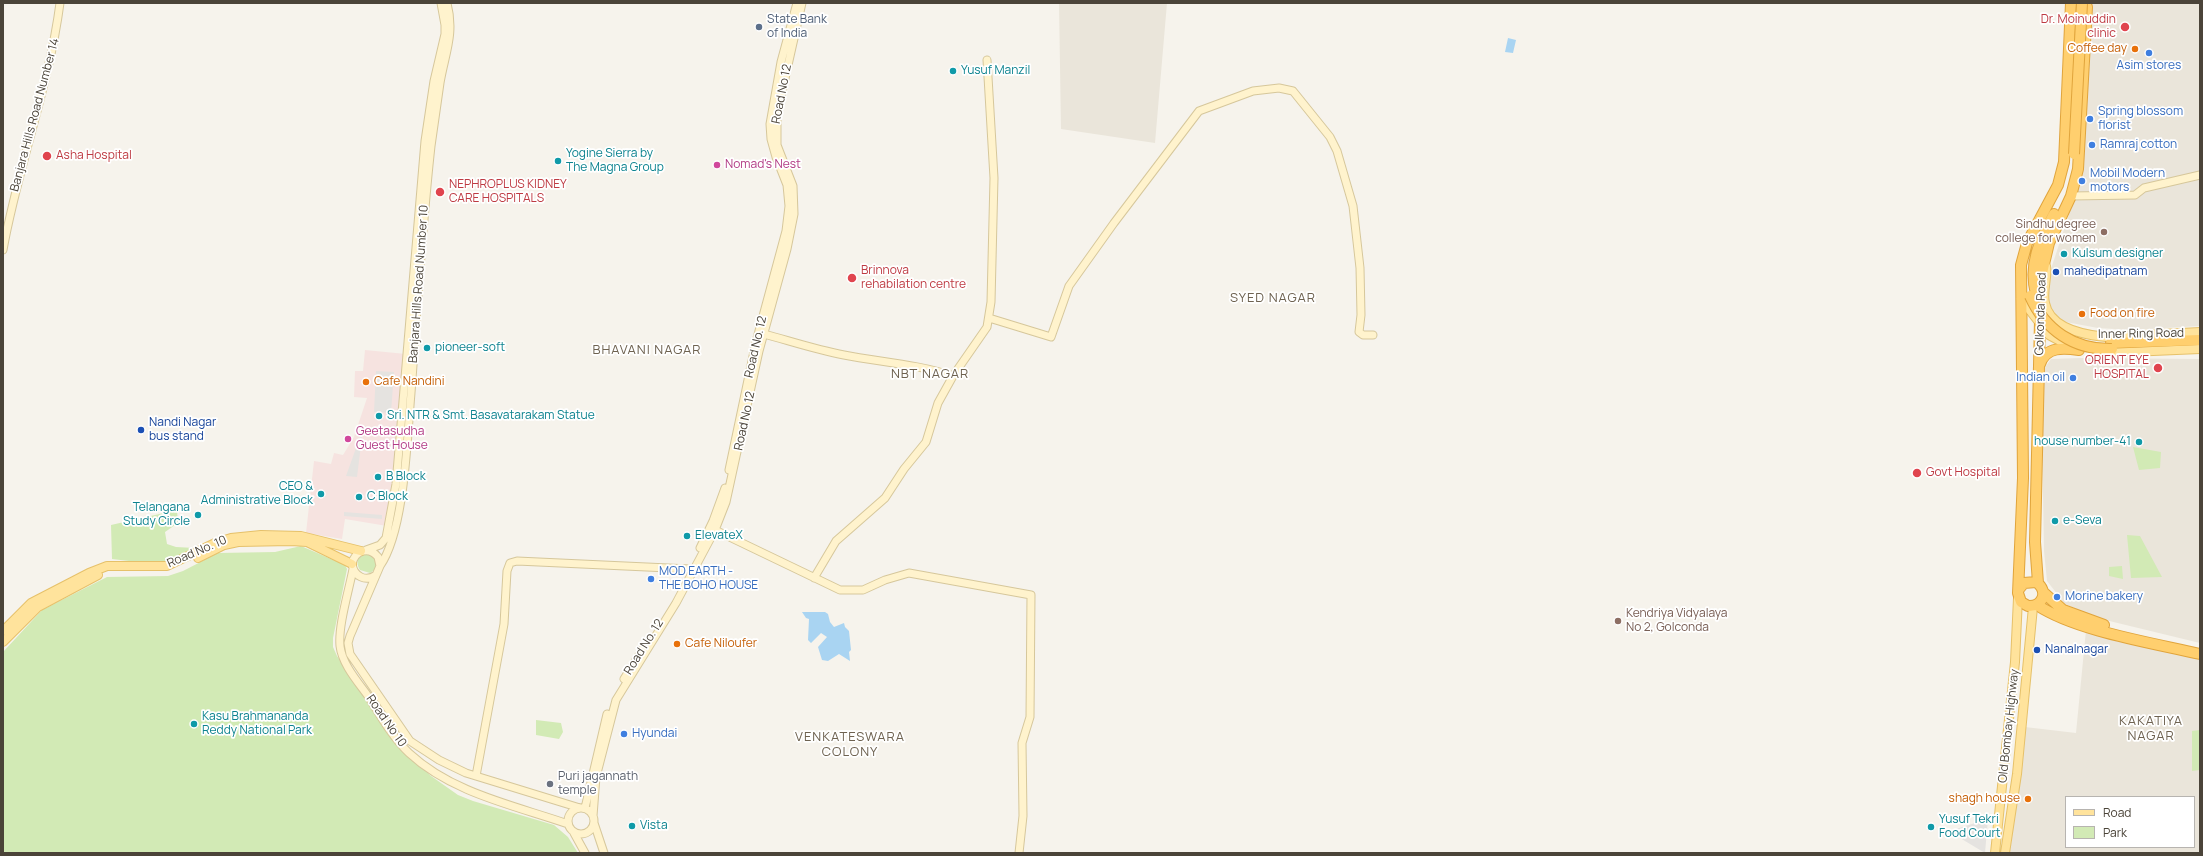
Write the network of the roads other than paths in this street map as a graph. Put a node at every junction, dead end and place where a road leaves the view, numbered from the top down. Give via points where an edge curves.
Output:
1 (60, 3) edge
2 (441, 3) edge
3 (448, 3) edge
4 (797, 3) edge
5 (802, 3) edge
6 (2071, 3) edge
7 (2076, 3) edge
8 (2082, 3) edge
9 (2087, 3) edge
10 (987, 60) dead end
11 (2067, 97) junction
12 (2083, 98) junction
13 (2200, 175) edge
14 (2071, 196) junction
15 (3, 250) edge
16 (2044, 257) junction
17 (2021, 299) junction
18 (989, 318) junction
19 (2039, 324) junction
20 (2062, 325) junction
21 (2200, 332) edge
22 (764, 334) junction
23 (1373, 335) dead end
24 (2200, 340) edge
25 (2067, 346) junction
26 (2200, 347) edge
27 (2079, 350) junction
28 (2039, 366) junction
29 (953, 376) junction
30 (715, 530) junction
31 (363, 551) junction
32 (380, 566) junction
33 (353, 567) junction
34 (690, 569) junction
35 (376, 575) junction
36 (814, 578) junction
37 (2038, 583) junction
38 (2043, 592) junction
39 (2018, 594) junction
40 (2035, 606) junction
41 (3, 631) edge
42 (3, 642) edge
43 (340, 642) junction
44 (348, 643) junction
45 (2200, 650) edge
46 (2200, 654) edge
47 (2007, 740) junction
48 (2020, 743) junction
49 (476, 776) junction
50 (582, 808) junction
51 (594, 820) junction
52 (568, 824) junction
53 (574, 833) junction
54 (585, 853) edge
55 (604, 853) edge
56 (1019, 853) edge
57 (1995, 853) edge
58 (2005, 853) edge

1 - 15 main road, Banjara Hills Road Number 14 via 56,33 35,125 16,186
2 - 31 main road, Banjara Hills Road Number 10 via 445,25 425,141 396,484 386,538 380,545
3 - 32 main road, Banjara Hills Road Number 10 via 452,25 440,82 432,140 406,455 392,543 387,557
4 - 34 main road, Road No. 12 via 781,62 770,124 776,157 787,185 789,206 786,231 756,342 723,494
5 - 22 main road, Road No 12 via 777,114 776,130 777,145 793,186 794,214
6 - 11 highway, Golkonda Road
7 - 26 highway, bridge via 2067,166 2060,190 2029,253 2027,278 2030,296 2052,329 2068,340 2087,347
8 - 24 highway, bridge via 2073,167 2066,192 2036,250 2033,268 2036,294 2044,310 2056,324 2071,335 2088,341 2111,343
9 - 12 highway, Golkonda Road
10 - 18 main road via 994,178
11 - 12 highway
11 - 17 highway, Golkonda Road via 2062,172 2058,185 2027,243 2022,265
12 - 14 highway, Golkonda Road via 2078,169
13 - 14 main road via 2144,188 2136,195
14 - 16 highway, Golkonda Road
16 - 19 highway, Golkonda Road
16 - 20 main road, Inner Ring Road via 2045,303 2052,316
17 - 19 main road, Inner Ring Road
17 - 39 highway, Golkonda Road via 2023,478
18 - 23 main road via 1051,337 1069,286 1199,111 1253,91 1279,88 1294,91 1330,137 1337,151 1353,206 1360,268 1359,332 1363,335
18 - 29 main road via 982,336
19 - 25 main road, Inner Ring Road via 2049,335
19 - 28 highway, Golkonda Road
20 - 21 main road, Inner Ring Road via 2106,336
20 - 25 main road via 2056,336
22 - 29 main road via 842,355 901,364
22 - 30 main road, Road No 12 via 726,502
25 - 27 main road, Inner Ring Road
26 - 27 main road, Inner Ring Road via 2106,353
27 - 28 highway via 2064,348 2050,351
28 - 37 highway, Golkonda Road via 2035,542
29 - 36 main road via 938,403 926,442 904,468 885,498 836,541
30 - 36 main road
30 - 51 main road, Road No 12 via 666,620 616,700 596,777
31 - 32 main road via 371,551 378,557
31 - 33 main road via 356,554
31 - 41 main road, Road No. 10 via 301,536 261,535 231,538 167,566 108,566 90,573 31,603
32 - 35 main road
33 - 35 main road via 363,578
33 - 42 main road, Road No. 10 via 307,542 238,542 224,545 170,570 110,571 93,577 38,607
33 - 43 main road, Road No 10
34 - 49 main road via 517,561 510,563 507,571 504,624
34 - 50 main road, Road No. 12 via 613,697
35 - 44 main road
36 - 56 main road via 840,590 863,590 909,573 1031,595 1030,717 1022,743 1023,816
37 - 38 highway, Golkonda Road
37 - 39 highway via 2028,581
38 - 40 highway via 2042,599
38 - 45 highway, Golkonda Road via 2058,607 2070,613 2108,626
39 - 40 highway via 2023,605
39 - 47 main road, Old Bombay Highway via 2015,662
40 - 46 highway via 2089,627
40 - 48 main road, Old Bombay Highway
43 - 44 main road
43 - 52 main road, Road No 10 via 348,667 394,735 414,757 459,787
44 - 49 main road, Road No 10 via 350,654 410,741 439,760
47 - 48 main road
47 - 57 main road, Old Bombay Highway
48 - 58 main road, Old Bombay Highway
49 - 50 main road, Road No 10
50 - 51 main road
50 - 52 main road, Road No. 12 via 569,815
51 - 53 main road via 587,833
51 - 55 main road
52 - 53 main road
53 - 54 main road

